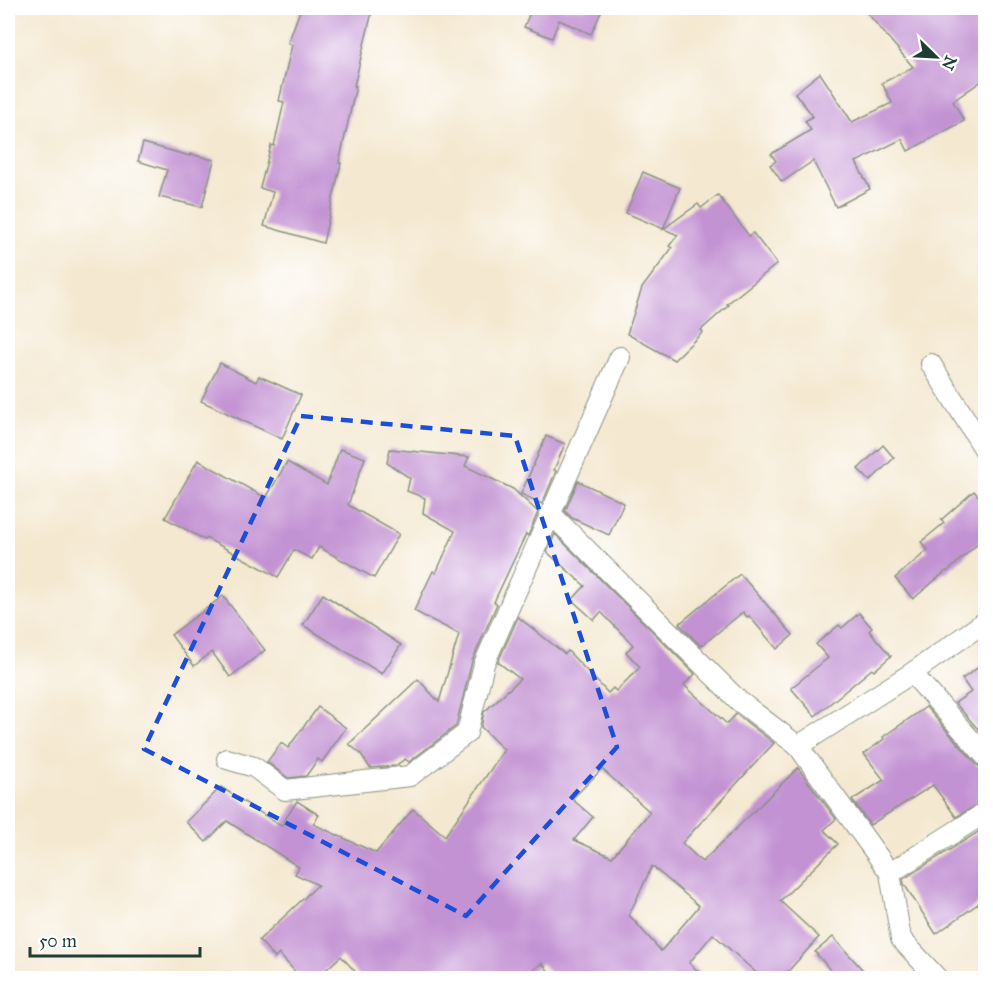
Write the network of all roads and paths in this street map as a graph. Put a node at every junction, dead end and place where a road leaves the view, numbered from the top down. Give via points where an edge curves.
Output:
1 (620, 357) dead end
2 (931, 364) dead end
3 (986, 452) edge
4 (551, 514) junction
5 (986, 621) edge
6 (912, 673) junction
7 (798, 746) junction
8 (986, 757) edge
9 (226, 759) dead end
10 (986, 812) edge
11 (890, 873) junction
12 (937, 978) edge

1 - 4 street
2 - 3 street
4 - 7 street via 739,702
4 - 9 street via 484,664 467,733 410,776 285,790 254,766
5 - 6 street
6 - 7 street
6 - 8 street
7 - 11 street
10 - 11 street
11 - 12 street via 901,939

